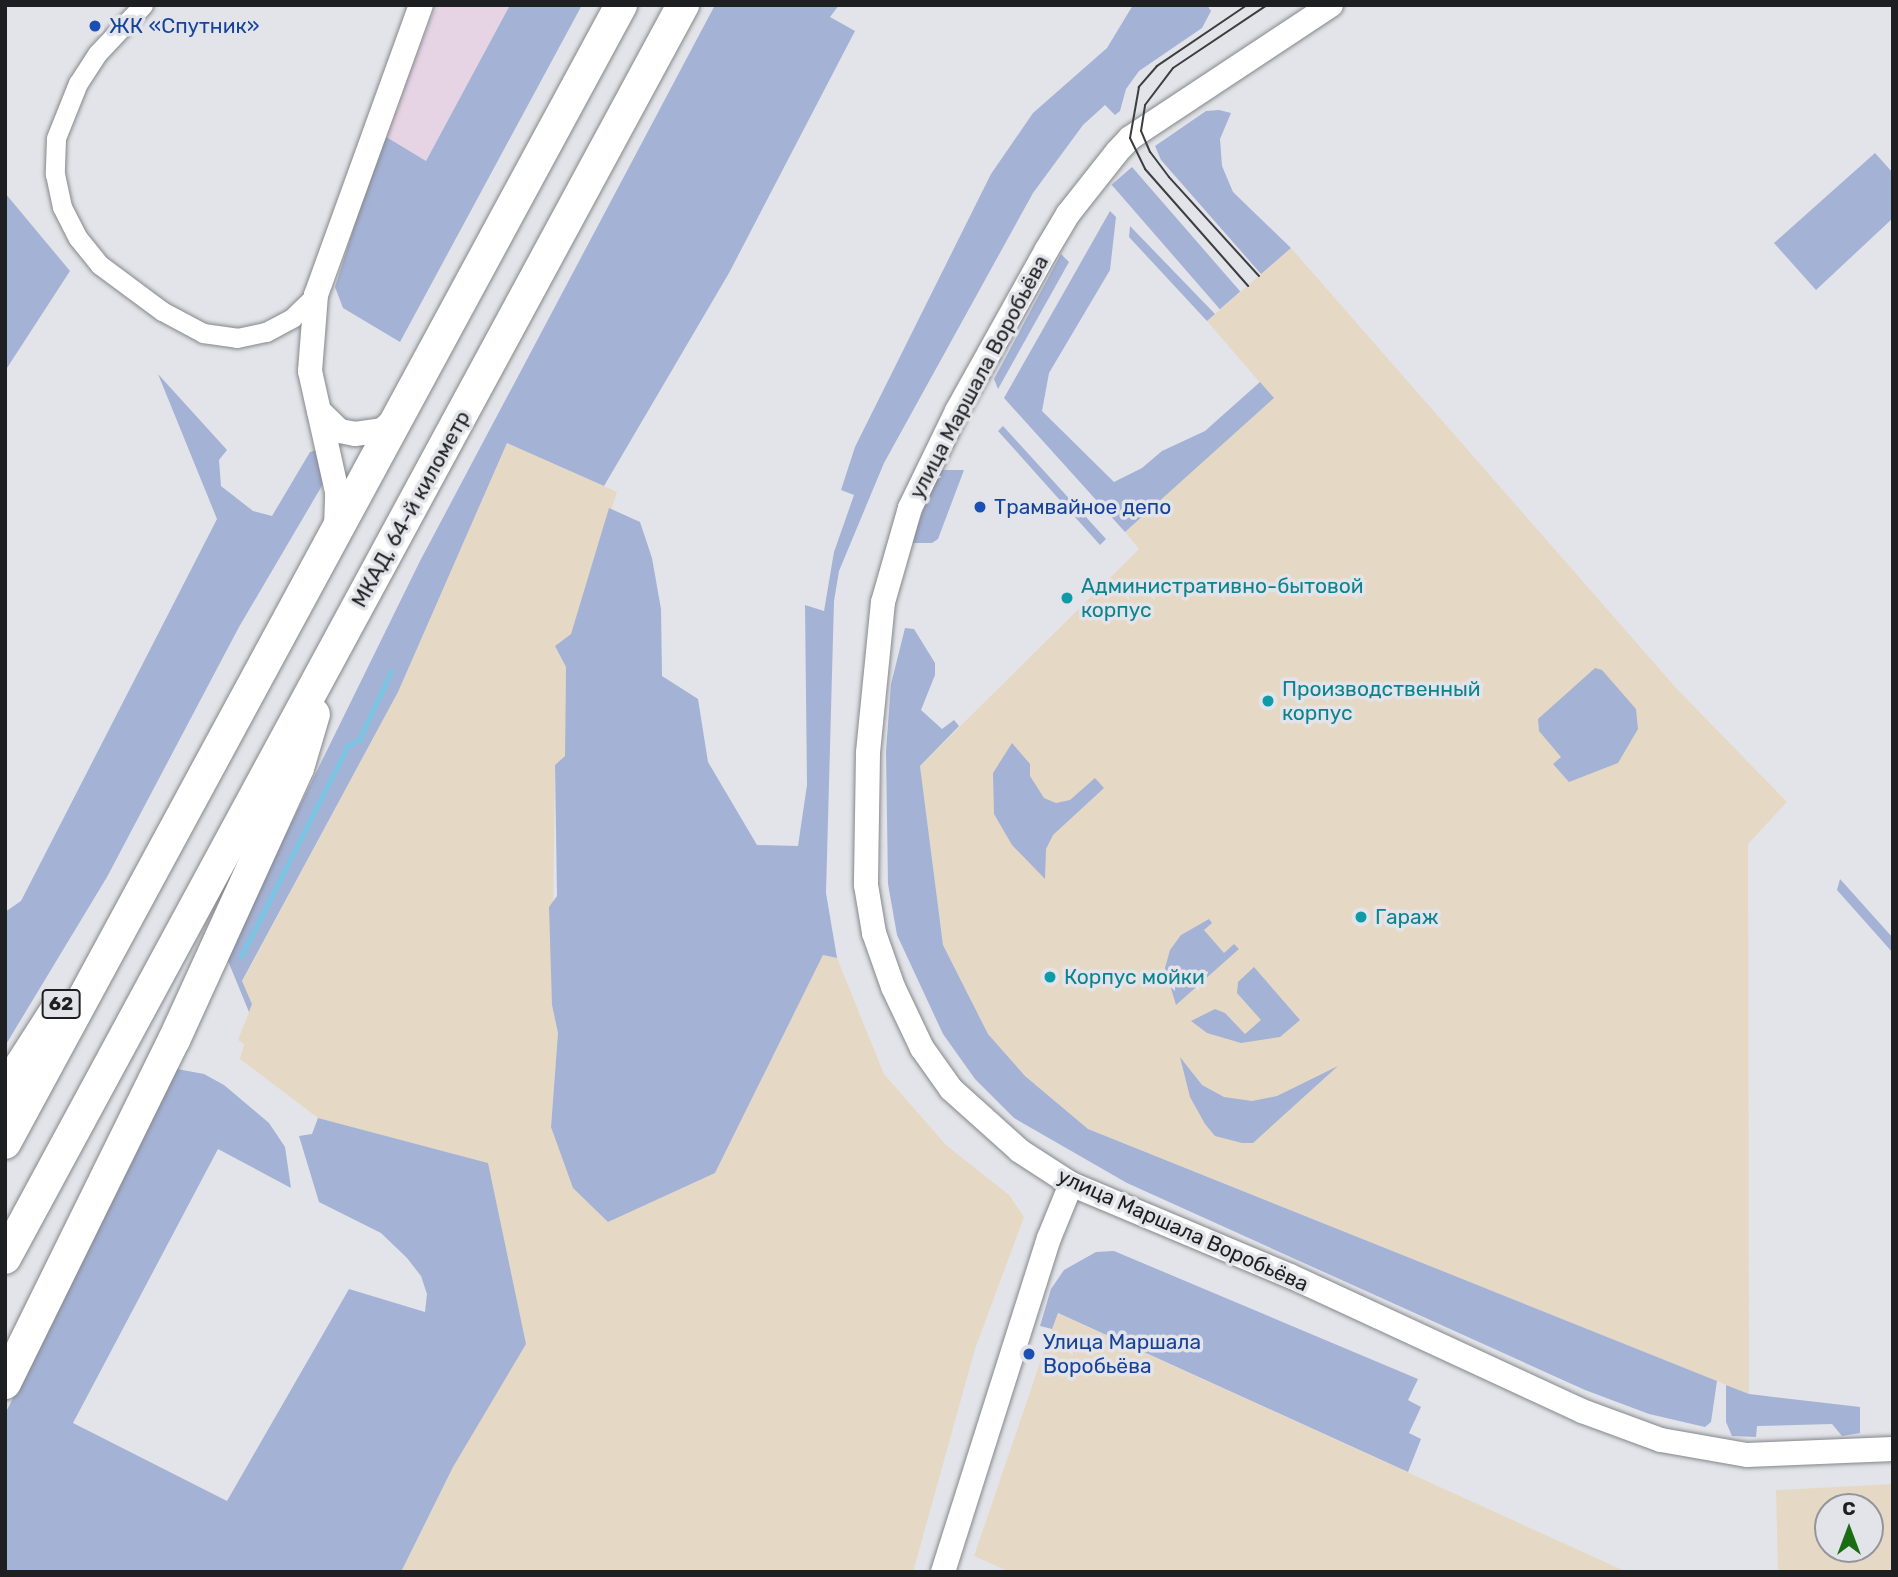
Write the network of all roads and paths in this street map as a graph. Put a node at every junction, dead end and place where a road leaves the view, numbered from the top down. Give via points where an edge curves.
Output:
1 (143, 5) edge
2 (421, 5) edge
3 (621, 5) edge
4 (683, 5) edge
5 (1331, 5) edge
6 (316, 295) junction
7 (285, 322) junction
8 (310, 337) junction
9 (319, 411) junction
10 (401, 412) junction
11 (334, 539) junction
12 (331, 656) junction
13 (124, 922) junction
14 (5, 1090) edge
15 (5, 1143) edge
16 (1072, 1184) junction
17 (5, 1258) edge
18 (5, 1383) edge
19 (1893, 1449) edge
20 (943, 1572) edge

1 - 7 street via 97,54 64,114 56,138 55,174 62,207 100,265 162,311 203,333 237,338
2 - 6 street
3 - 10 highway
4 - 12 highway, МКАД, 64-й километр
5 - 16 street, улица Маршала Воробьёва via 1130,138 1068,214 957,411 910,508 888,574 868,753 865,870 874,933 916,1037 951,1089 1020,1151
6 - 7 street
6 - 8 street
7 - 8 street via 297,324
8 - 9 street via 310,371
9 - 10 street via 340,431 355,434 382,430
9 - 11 street via 337,492
10 - 11 highway
11 - 13 highway
12 - 17 highway, МКАД, 64-й километр
12 - 18 highway via 298,768 174,1040
13 - 14 highway, 62 via 48,1021
13 - 15 highway
16 - 19 street, улица Маршала Воробьёва via 1290,1276 1582,1411 1661,1440 1747,1455
16 - 20 street via 1049,1238

